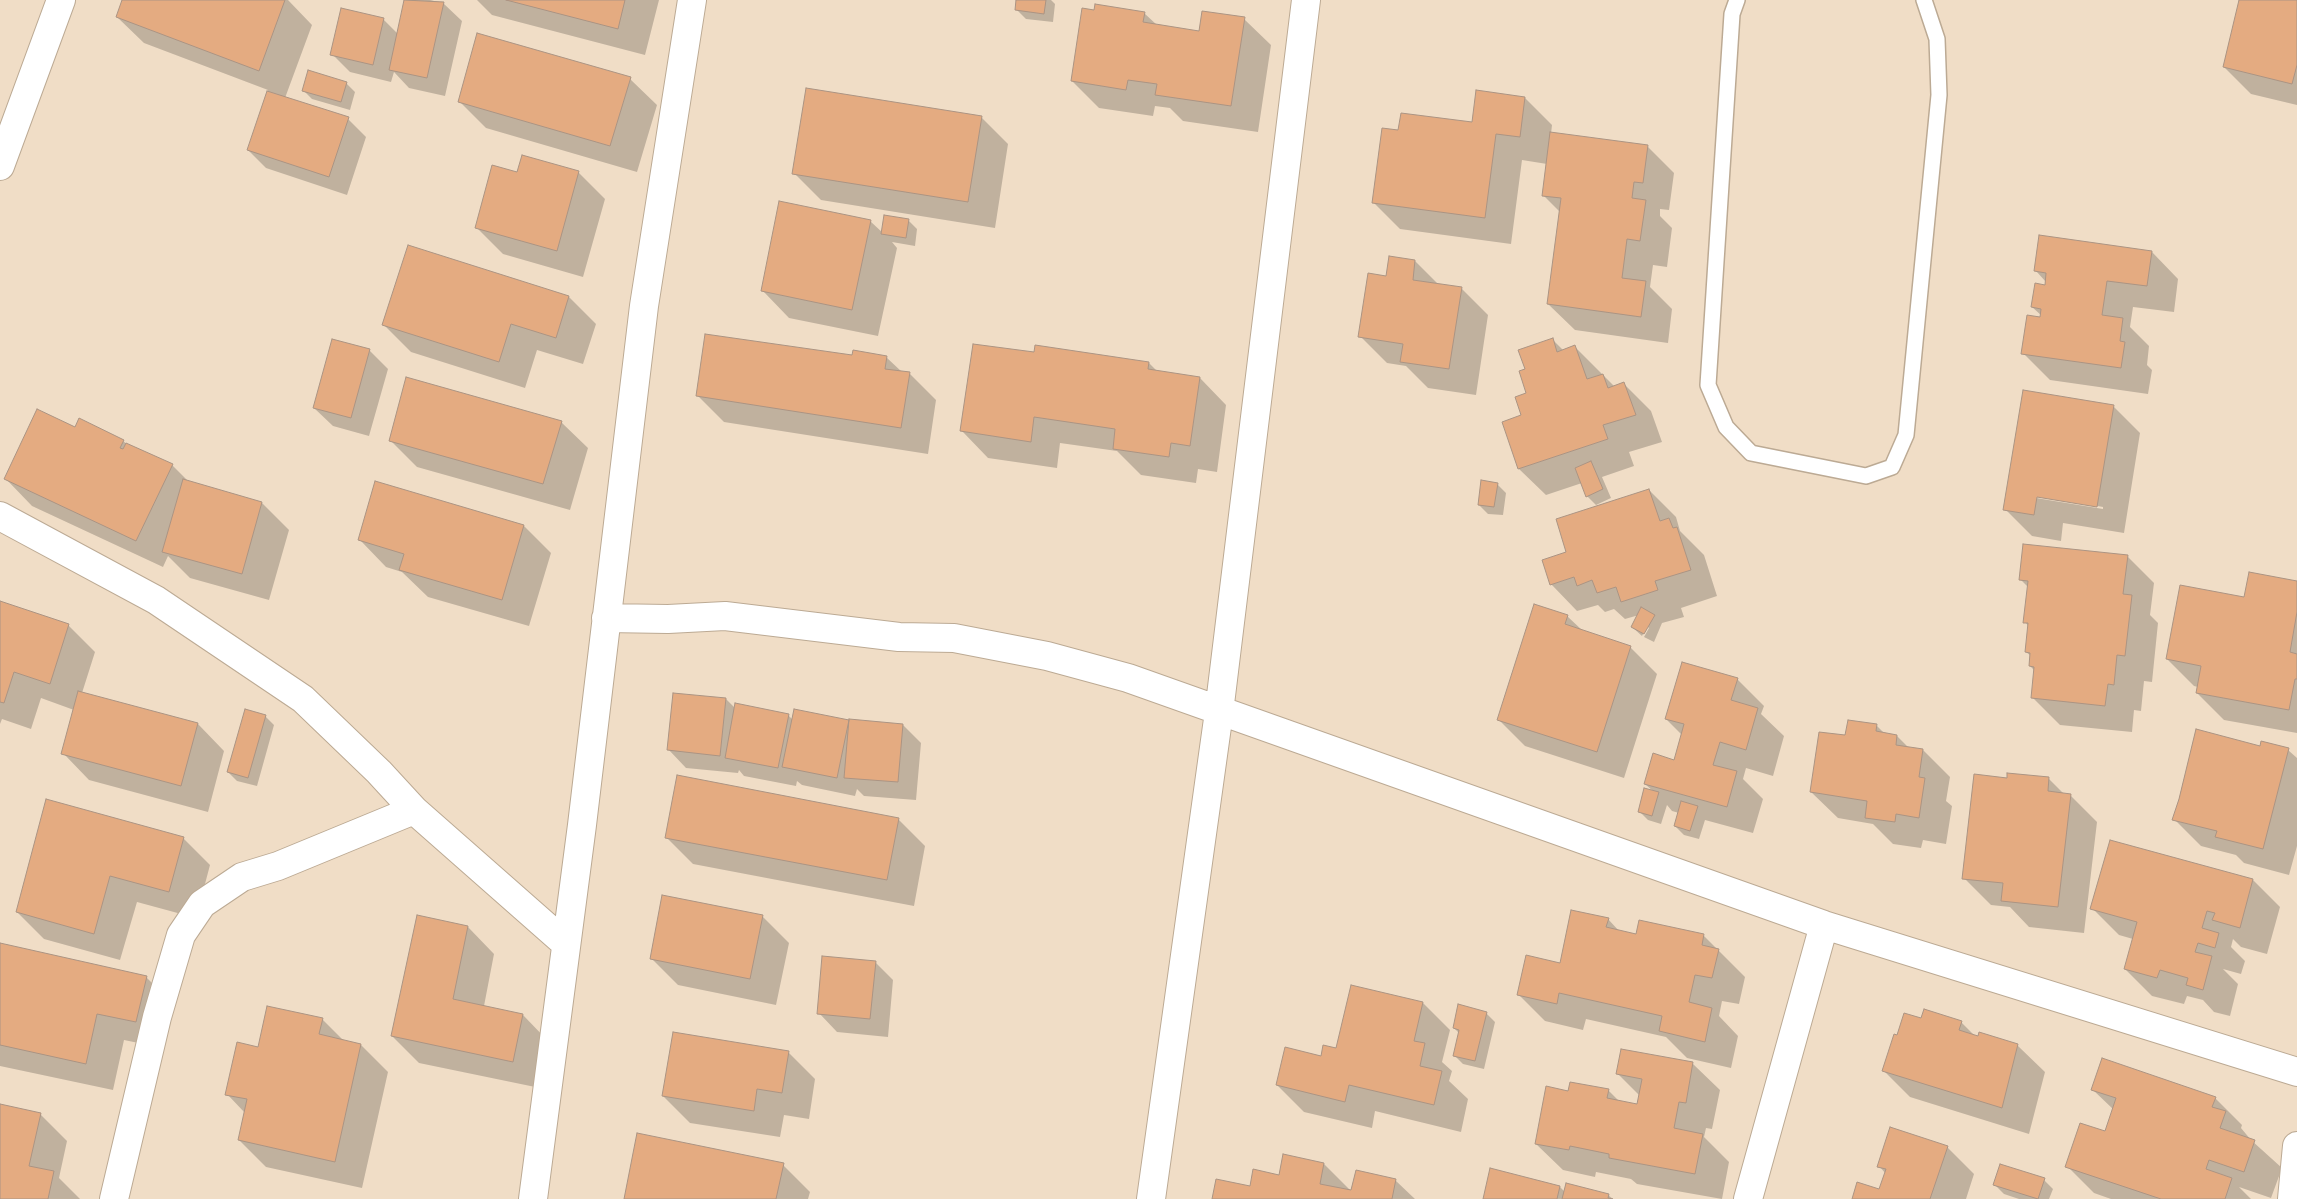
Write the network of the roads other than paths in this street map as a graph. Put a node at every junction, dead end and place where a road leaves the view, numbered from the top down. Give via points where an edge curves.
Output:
1 (61, 0) edge
2 (692, 0) edge
3 (1306, 0) edge
4 (1738, 0) edge
5 (1924, 0) edge
6 (0, 166) edge
7 (0, 516) edge
8 (606, 618) junction
9 (1219, 712) junction
10 (414, 810) junction
11 (1824, 925) junction
12 (565, 943) junction
13 (2297, 1072) edge
14 (2297, 1146) edge
15 (114, 1199) edge
16 (532, 1199) edge
17 (1152, 1199) edge
18 (1748, 1199) edge
19 (2292, 1199) edge

1 - 6 street
2 - 8 street via 644,306
3 - 9 street
4 - 5 lane via 1732,14 1708,385 1726,427 1751,453 1866,476 1892,467 1906,435 1939,95 1937,39
7 - 10 street via 156,600 303,699
8 - 9 street via 668,620 725,616 899,637 954,638 1047,656 1128,678
8 - 12 street
9 - 11 street
9 - 17 street
10 - 12 street
10 - 15 street via 278,866 242,877 202,904 178,944 157,1017
11 - 13 street
11 - 18 street
12 - 16 street
14 - 19 street

